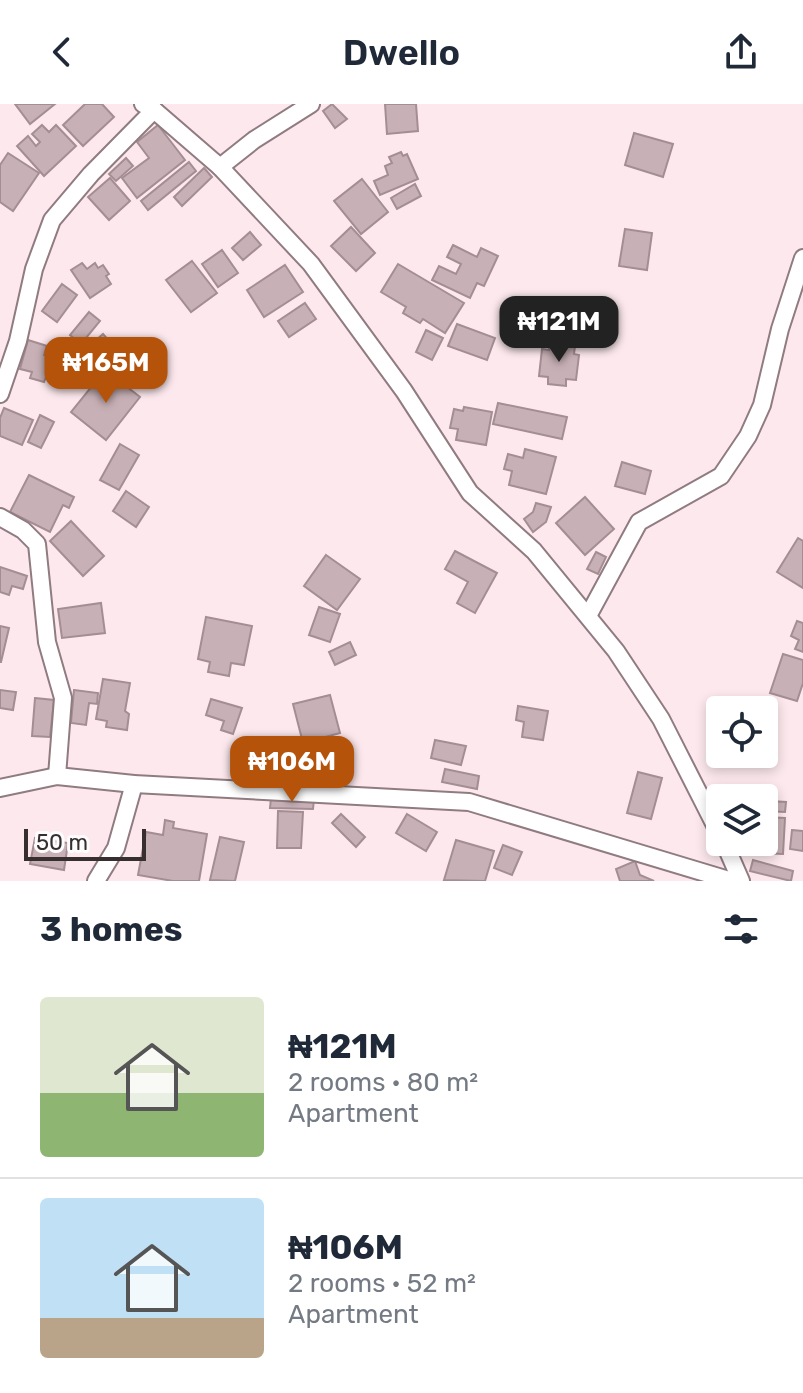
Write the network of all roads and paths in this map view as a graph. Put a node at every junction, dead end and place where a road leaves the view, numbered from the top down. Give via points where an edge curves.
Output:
1 (311, 104) edge
2 (149, 107) edge
3 (220, 167) junction
4 (803, 258) edge
5 (4, 372) edge
6 (0, 394) edge
7 (0, 517) edge
8 (588, 616) junction
9 (57, 776) junction
10 (134, 784) junction
11 (0, 788) edge
12 (706, 807) edge
13 (730, 856) edge
14 (96, 881) edge
15 (732, 881) edge
16 (741, 881) edge

1 - 3 street
2 - 3 street
2 - 5 street via 52,220 34,269 18,341
3 - 8 street via 311,264 362,330 470,493 534,551
4 - 8 street via 762,405 748,436 721,476 639,522
5 - 6 street
7 - 9 street via 37,544 47,642 63,698
8 - 12 street via 661,719
9 - 10 street
9 - 11 street
10 - 14 street via 116,848
10 - 15 street via 469,802
13 - 16 street

